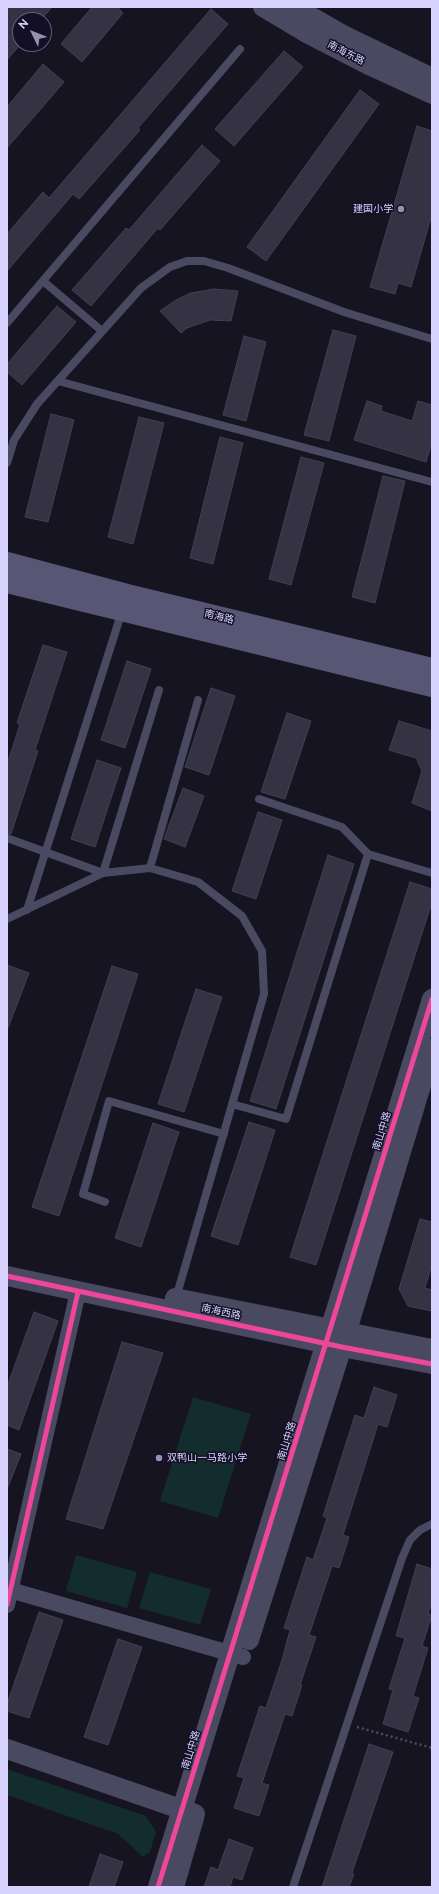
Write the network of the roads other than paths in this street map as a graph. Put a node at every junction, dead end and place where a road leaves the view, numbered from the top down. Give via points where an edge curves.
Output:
1 (263, 7) edge
2 (294, 7) edge
3 (240, 49) dead end
4 (432, 78) edge
5 (432, 94) edge
6 (43, 281) junction
7 (7, 323) edge
8 (102, 331) junction
9 (432, 338) edge
10 (58, 381) junction
11 (7, 463) edge
12 (432, 482) edge
13 (7, 563) edge
14 (7, 582) edge
15 (124, 603) junction
16 (432, 669) edge
17 (432, 686) edge
18 (159, 690) dead end
19 (198, 700) dead end
20 (259, 800) dead end
21 (7, 838) edge
22 (47, 851) junction
23 (368, 854) junction
24 (150, 868) junction
25 (103, 873) junction
26 (432, 873) edge
27 (27, 910) junction
28 (7, 919) edge
29 (432, 1000) edge
30 (432, 1049) edge
31 (232, 1104) junction
32 (224, 1134) junction
33 (105, 1202) dead end
34 (7, 1263) edge
35 (7, 1276) edge
36 (78, 1292) junction
37 (174, 1305) junction
38 (337, 1337) junction
39 (432, 1349) edge
40 (432, 1364) edge
41 (432, 1524) edge
42 (8, 1594) edge
43 (237, 1655) junction
44 (7, 1749) edge
45 (189, 1812) junction
46 (158, 1887) edge
47 (174, 1887) edge
48 (293, 1887) edge

1 - 5 street, 南海东路 via 311,36
2 - 4 street, 南海东路 via 343,35
3 - 6 lane
6 - 7 lane
6 - 8 lane
8 - 9 lane via 142,288 170,267 187,261 204,261 344,312
8 - 10 lane
10 - 11 lane via 24,422 14,440
10 - 12 lane
13 - 15 main road, 南海路
14 - 15 main road, 南海路
15 - 16 main road, 南海路
15 - 17 main road, 南海路
15 - 22 lane
18 - 25 lane
19 - 24 lane
20 - 23 lane via 342,827
21 - 22 lane
22 - 25 lane
22 - 27 lane
23 - 26 lane
23 - 31 lane via 286,1119
24 - 25 lane
24 - 31 lane via 198,882 205,887 242,916 262,951 264,994
25 - 27 lane
27 - 28 lane
29 - 38 street, 南山中路
30 - 38 street, 南山中路
31 - 32 lane
32 - 33 lane via 109,1101 83,1194
32 - 37 lane
34 - 37 street, 南海西路
35 - 36 street, 南海西路
36 - 37 street, 南海西路
36 - 42 street
37 - 38 street, 南海西路
38 - 39 street, 南海西路
38 - 40 street, 南海西路
38 - 43 street, 南山中路
41 - 48 lane via 420,1530 410,1540 402,1558
42 - 43 street
43 - 45 street, 南山中路
44 - 45 street
45 - 46 street, 南山中路
45 - 47 street, 南山中路

